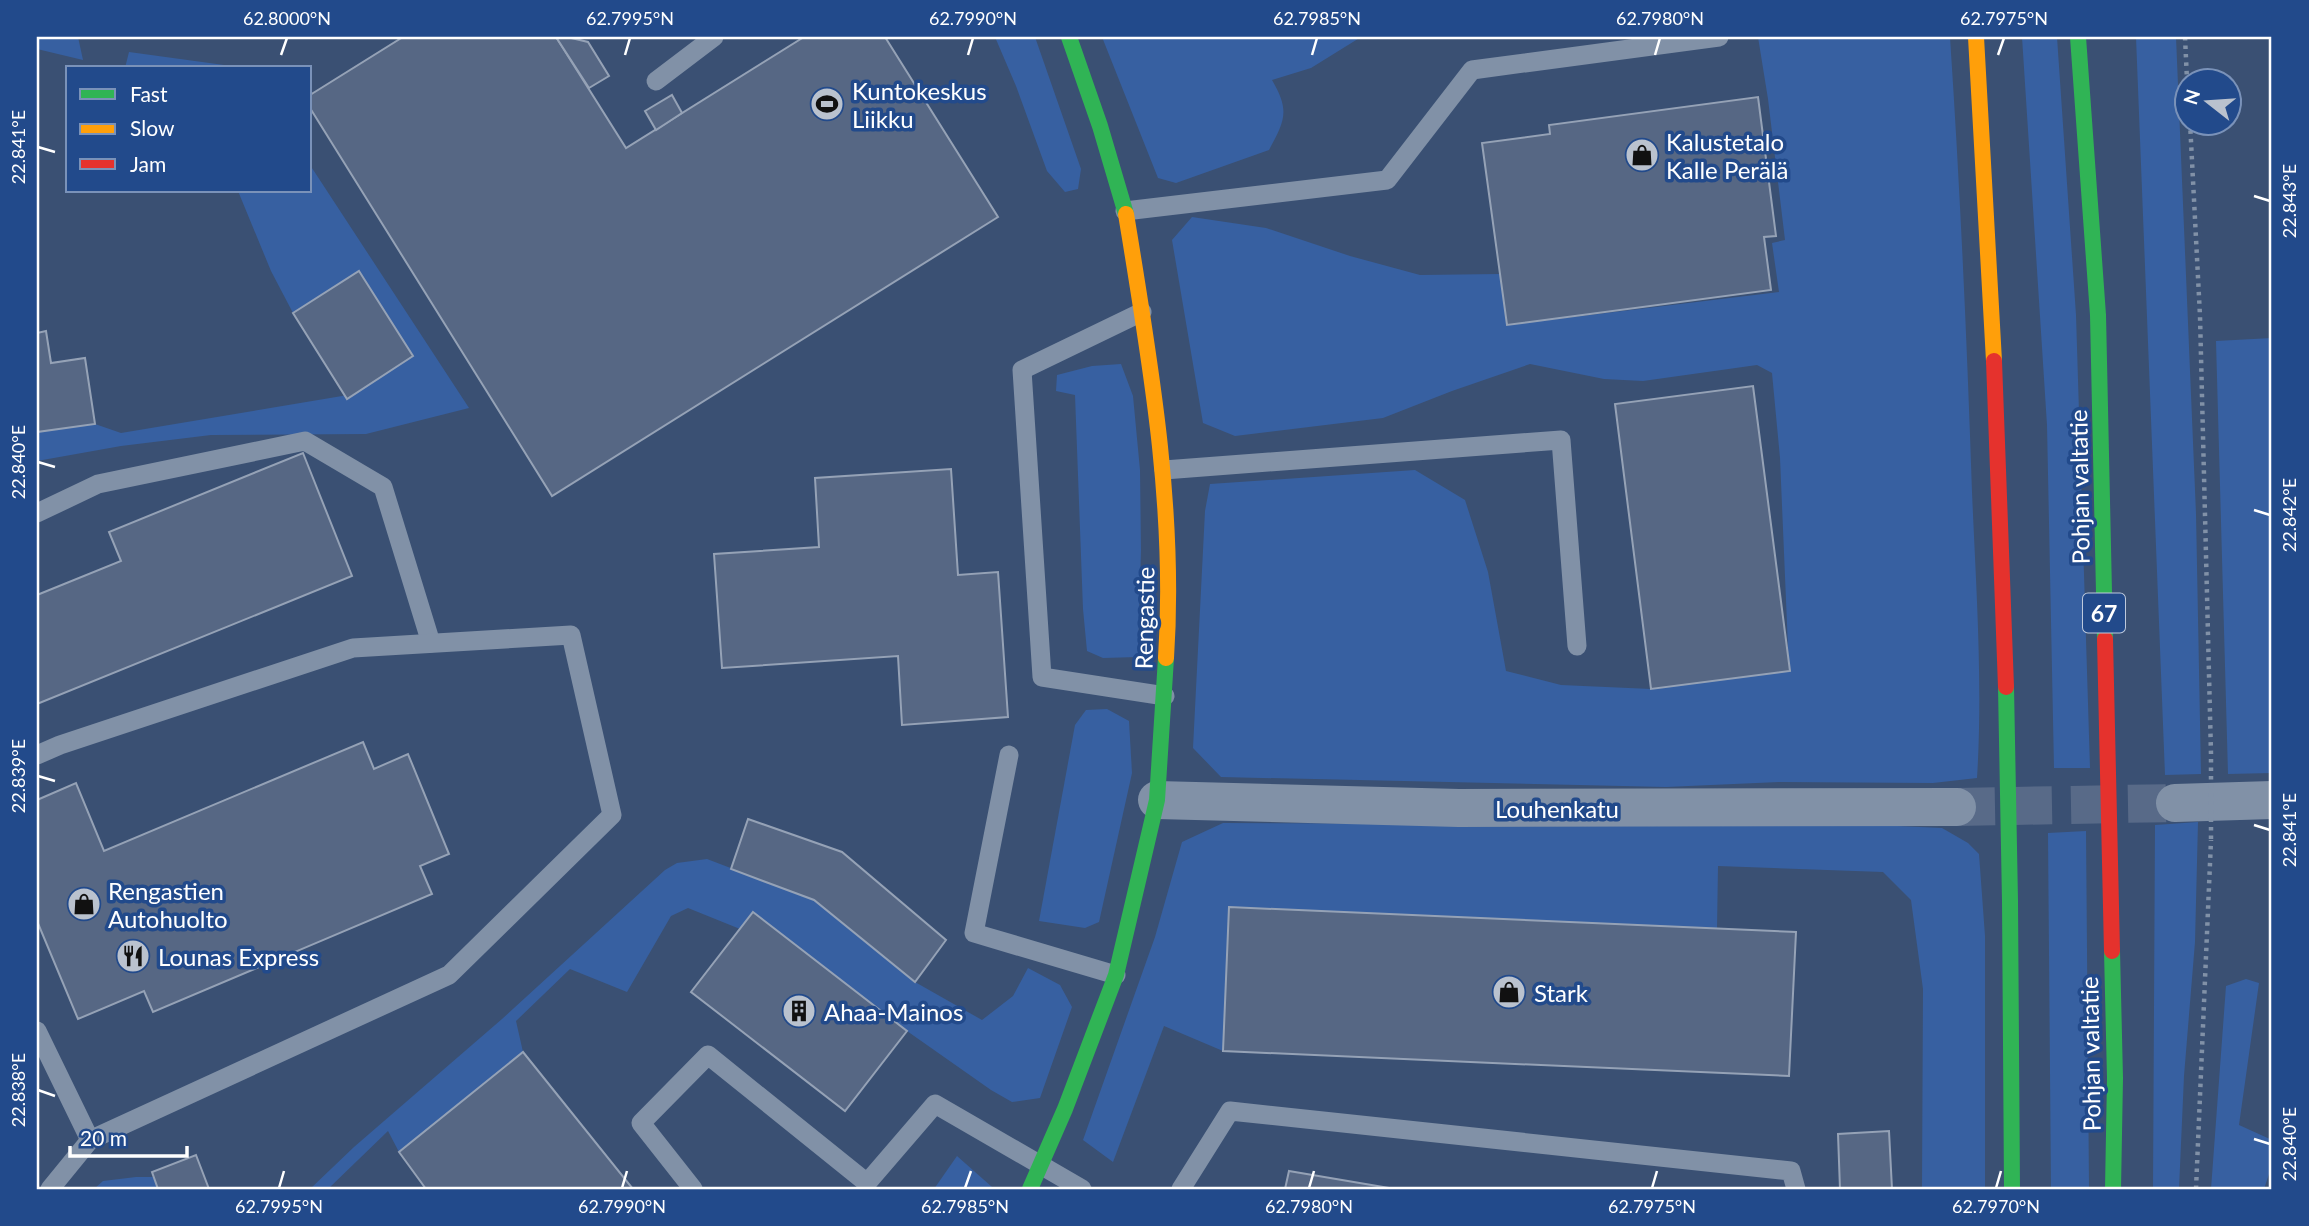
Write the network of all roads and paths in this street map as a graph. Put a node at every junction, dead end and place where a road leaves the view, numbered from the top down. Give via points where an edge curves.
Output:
1 (714, 37) edge
2 (1069, 37) edge
3 (1719, 37) edge
4 (1976, 37) edge
5 (2078, 37) edge
6 (2185, 37) edge
7 (2186, 66) edge
8 (656, 81) dead end
9 (2191, 136) edge
10 (1125, 211) junction
11 (1142, 312) junction
12 (1164, 470) junction
13 (37, 513) edge
14 (432, 643) junction
15 (1577, 646) dead end
16 (1165, 696) junction
17 (37, 755) edge
18 (1009, 755) dead end
19 (1157, 800) junction
20 (2272, 800) edge
21 (2175, 803) tunnel mouth
22 (1957, 807) tunnel mouth
23 (1116, 975) junction
24 (37, 1031) edge
25 (90, 1140) junction
26 (1041, 1164) junction
27 (50, 1189) edge
28 (693, 1189) edge
29 (1030, 1189) edge
30 (1082, 1189) edge
31 (1181, 1189) edge
32 (1796, 1189) edge
33 (2012, 1189) edge
34 (2113, 1189) edge
35 (2196, 1189) edge

1 - 8 lane
2 - 10 main road, Rengastie
3 - 10 lane via 1472,71 1387,180
4 - 33 main road via 1992,269 2005,609 2013,947
5 - 34 main road, Pohjan valtatie / 67 via 2098,315 2115,1064
6 - 7 path
9 - 35 path, bridge via 2211,754
10 - 11 main road, Rengastie
11 - 12 main road, Rengastie
11 - 16 lane via 1022,370 1042,677
12 - 15 lane via 1561,440
12 - 16 main road, Rengastie via 1170,603
13 - 14 lane via 98,484 305,441 383,487
14 - 17 lane via 353,648
14 - 25 lane via 571,635 612,815 449,975
16 - 19 main road, Rengastie
18 - 23 lane via 974,933
19 - 22 street, Louhenkatu via 1459,808
19 - 23 main road, Rengastie
20 - 21 street
23 - 26 main road, Rengastie
24 - 25 lane
25 - 27 lane
26 - 28 lane via 934,1104 867,1183 708,1055 641,1123
26 - 29 main road, Rengastie
26 - 30 lane
31 - 32 lane via 1230,1111 1791,1171

